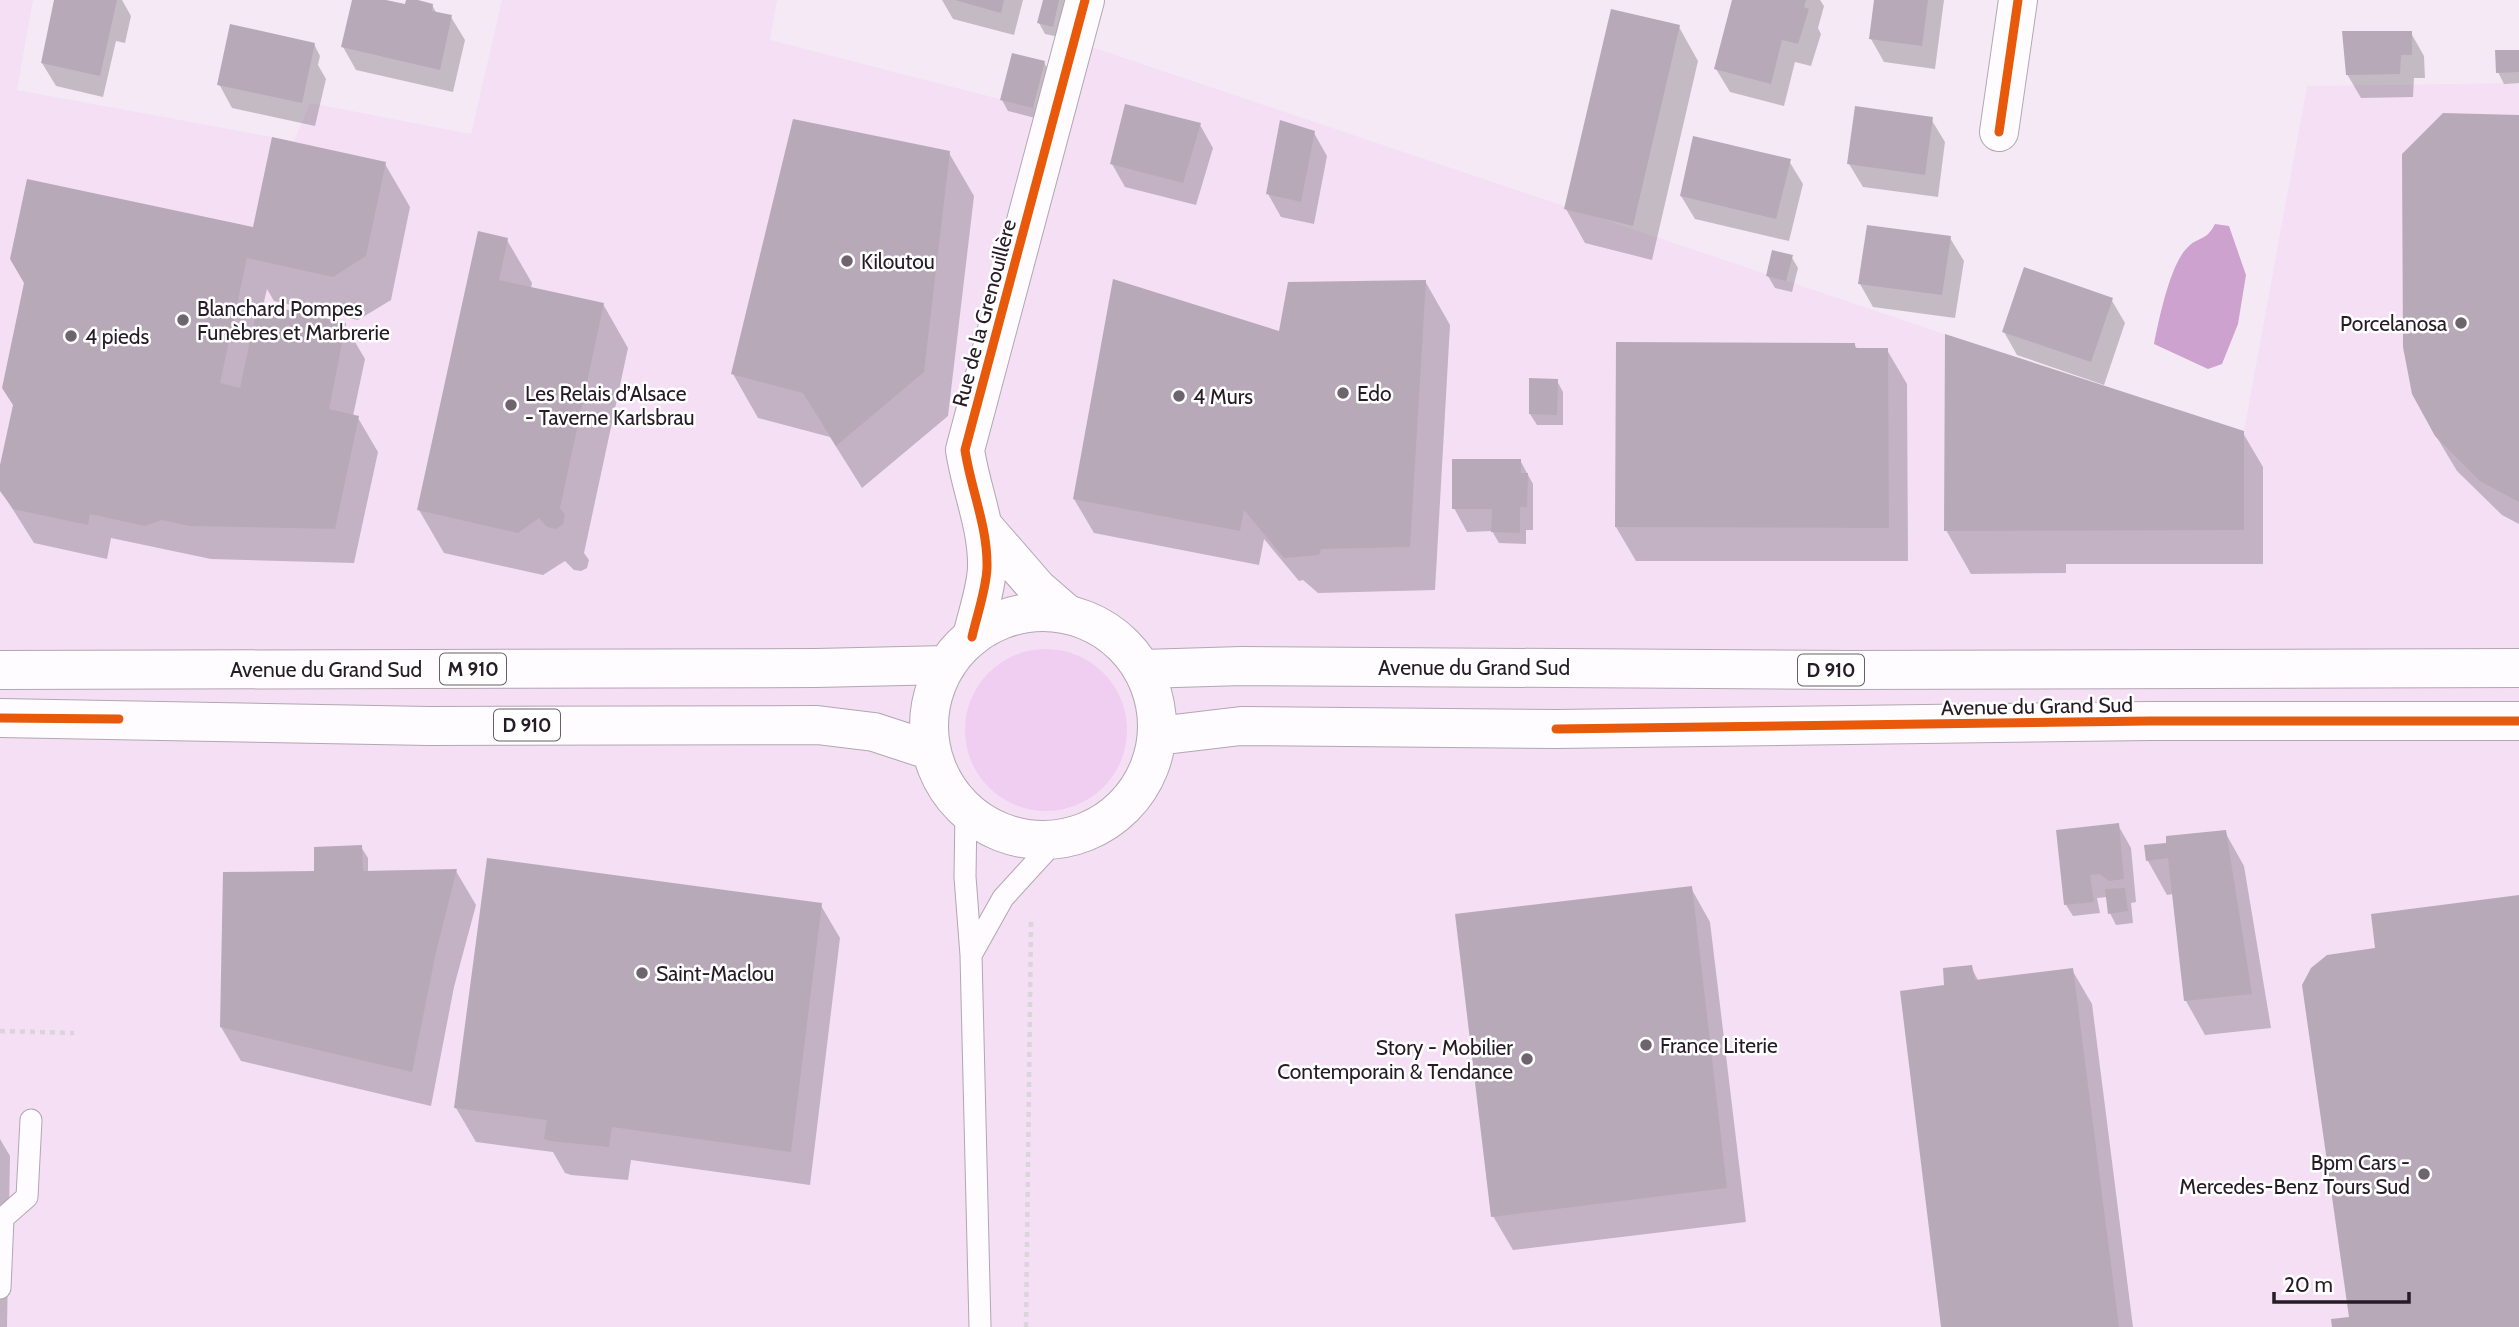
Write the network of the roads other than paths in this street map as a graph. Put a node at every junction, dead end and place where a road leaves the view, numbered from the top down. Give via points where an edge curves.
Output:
1 (1085, 0) edge
2 (2018, 0) edge
3 (1999, 132) dead end
4 (984, 527) junction
5 (1068, 614) junction
6 (972, 637) junction
7 (947, 665) junction
8 (2519, 668) edge
9 (1143, 669) junction
10 (0, 670) edge
11 (0, 718) edge
12 (2519, 721) edge
13 (1157, 736) junction
14 (932, 751) junction
15 (966, 810) junction
16 (1056, 840) junction
17 (971, 955) junction
18 (31, 1120) dead end
19 (0, 1288) edge
20 (980, 1327) edge

1 - 4 main road, Rue de la Grenouillère via 965,450
2 - 3 main road
4 - 5 main road, Rue de la Grenouillère via 1037,588
4 - 6 main road, Rue de la Grenouillère via 987,570
5 - 6 main road via 1036,612 1004,619
5 - 9 main road via 1098,625 1123,644
6 - 7 main road
7 - 10 main road, Avenue du Grand Sud / M 910
7 - 14 main road via 929,721
8 - 9 main road, Avenue du Grand Sud / D 910
9 - 13 main road via 1152,690
11 - 14 main road, D 910 via 429,726 817,725 874,732
12 - 13 main road, Avenue du Grand Sud via 1583,729 1241,726
13 - 16 main road via 1145,776 1113,817 1086,832
14 - 15 main road via 945,783
15 - 16 main road via 995,830 1024,839
15 - 17 lane
16 - 17 lane via 1003,898
17 - 20 lane
18 - 19 lane via 27,1197 3,1218

